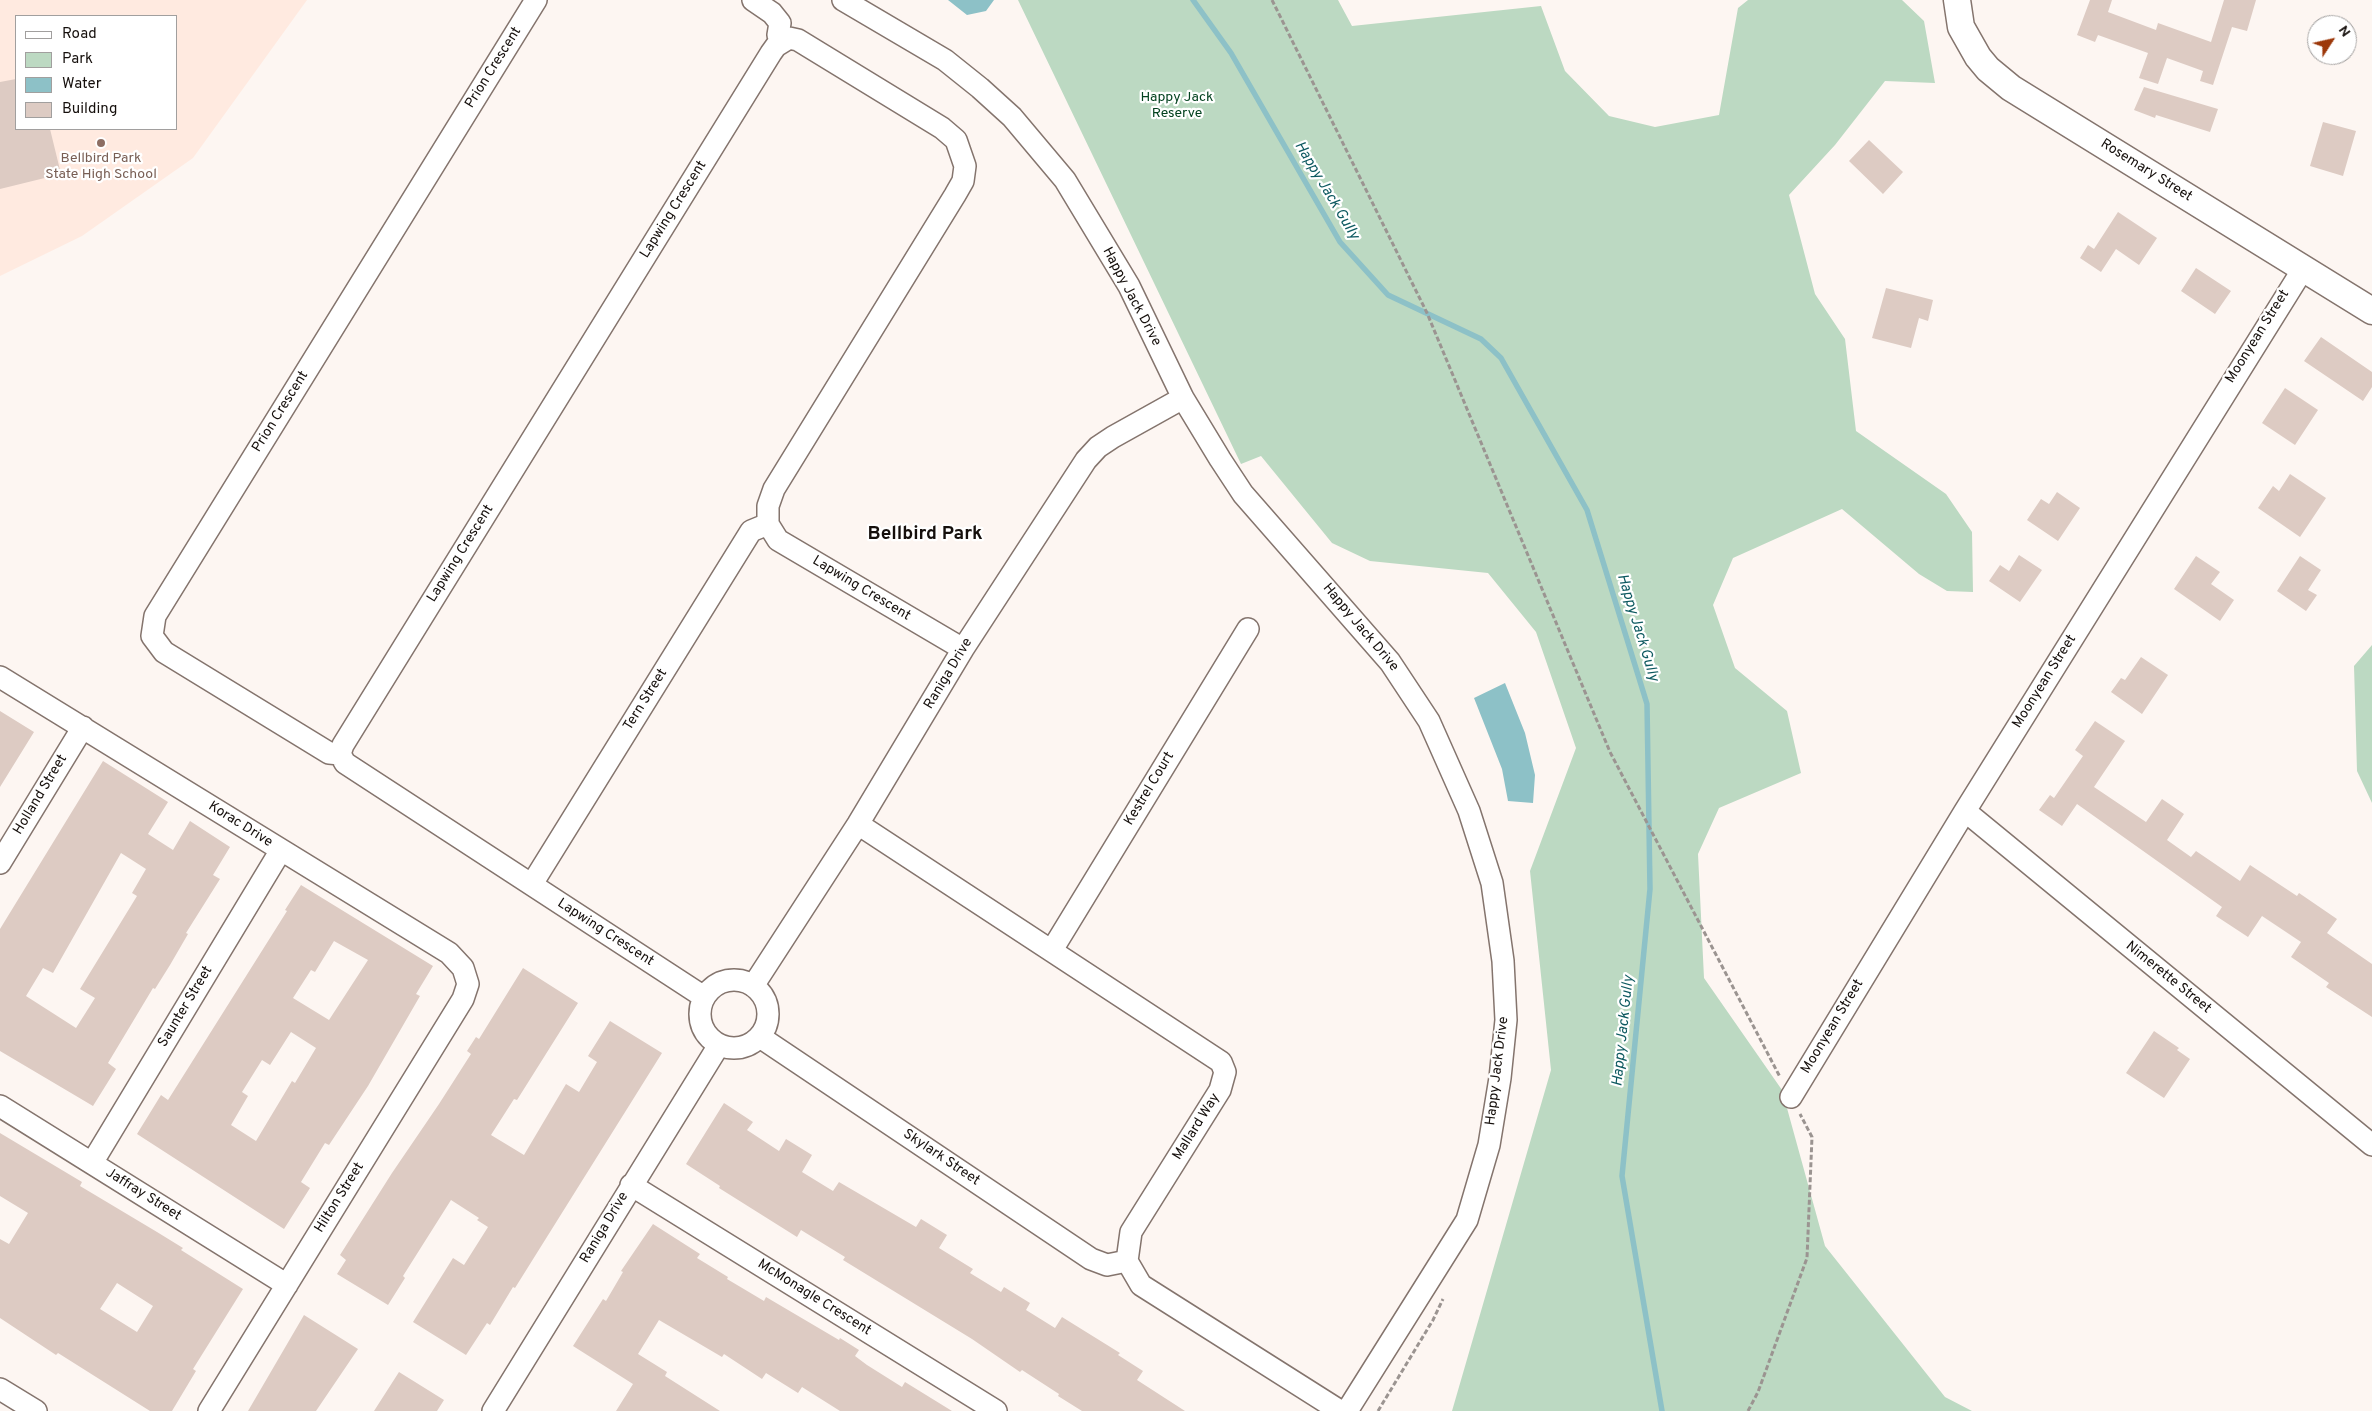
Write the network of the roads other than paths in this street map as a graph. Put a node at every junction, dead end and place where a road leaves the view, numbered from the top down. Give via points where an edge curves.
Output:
1 (536, 0) edge
2 (752, 0) edge
3 (843, 0) edge
4 (1957, 0) edge
5 (782, 41) junction
6 (2303, 269) junction
7 (2372, 310) edge
8 (1183, 398) junction
9 (768, 524) junction
10 (1248, 629) dead end
11 (963, 649) junction
12 (0, 677) edge
13 (83, 727) junction
14 (340, 754) junction
15 (1965, 811) junction
16 (858, 824) junction
17 (281, 850) junction
18 (0, 863) edge
19 (532, 884) junction
20 (1052, 950) junction
21 (468, 984) joint
22 (753, 986) junction
23 (704, 997) junction
24 (760, 1037) junction
25 (719, 1045) junction
26 (1791, 1097) road end
27 (0, 1106) edge
28 (2372, 1145) edge
29 (92, 1163) junction
30 (631, 1185) junction
31 (1127, 1261) junction
32 (287, 1285) junction
33 (2, 1394) edge
34 (36, 1411) edge
35 (209, 1411) edge
36 (494, 1411) edge
37 (996, 1411) edge
38 (1340, 1411) edge
39 (1347, 1411) edge

1 - 14 street, Prion Crescent via 155,616 152,636 164,652 329,754
2 - 5 street via 772,13 780,23 778,35
3 - 8 street, Happy Jack Drive via 945,60 1012,117 1070,188 1129,286
4 - 6 street, Rosemary Street via 1961,26 1969,42 1988,69 2004,82
5 - 9 street via 789,38 798,40 942,128 956,140 965,166 963,181 956,195 774,489 768,506
5 - 14 street, Lapwing Crescent via 343,744
6 - 7 street, Rosemary Street
6 - 15 street, Moonyean Street
8 - 11 street, Raniga Drive via 1113,437 1086,460
8 - 39 street, Happy Jack Drive via 1243,494 1390,662 1429,721 1469,810 1492,883 1503,961 1506,1020 1489,1145 1468,1220
9 - 11 street, Lapwing Crescent via 778,540
9 - 19 street, Tern Street via 751,531
10 - 20 street, Kestrel Court
11 - 16 street, Raniga Drive
12 - 13 street, Korac Drive
13 - 17 street, Korac Drive
13 - 18 street, Holland Street
14 - 19 street, Lapwing Crescent via 345,763
15 - 26 street, Moonyean Street
15 - 28 street, Nimerette Street
16 - 20 street, Mallard Way
16 - 22 street, Raniga Drive
17 - 21 street, Korac Drive via 448,953 464,968
17 - 29 street, Saunter Street
19 - 23 street, Lapwing Crescent
20 - 31 street, Mallard Way via 1212,1054 1221,1062 1225,1072 1220,1090 1130,1232
21 - 32 street, Hilton Street via 463,998
22 - 23 street via 732,980 711,988
22 - 24 street via 762,994 768,1016
23 - 25 street via 700,1019 703,1030
24 - 25 street via 741,1048
24 - 31 street, Skylark Street via 1090,1258 1107,1265
25 - 30 street, Raniga Drive
27 - 29 street, Jaffray Street
29 - 32 street, Jaffray Street
30 - 36 street, Raniga Drive
30 - 37 street, McMonagle Crescent
31 - 38 street via 1141,1285
32 - 35 street, Hilton Street
33 - 34 street

